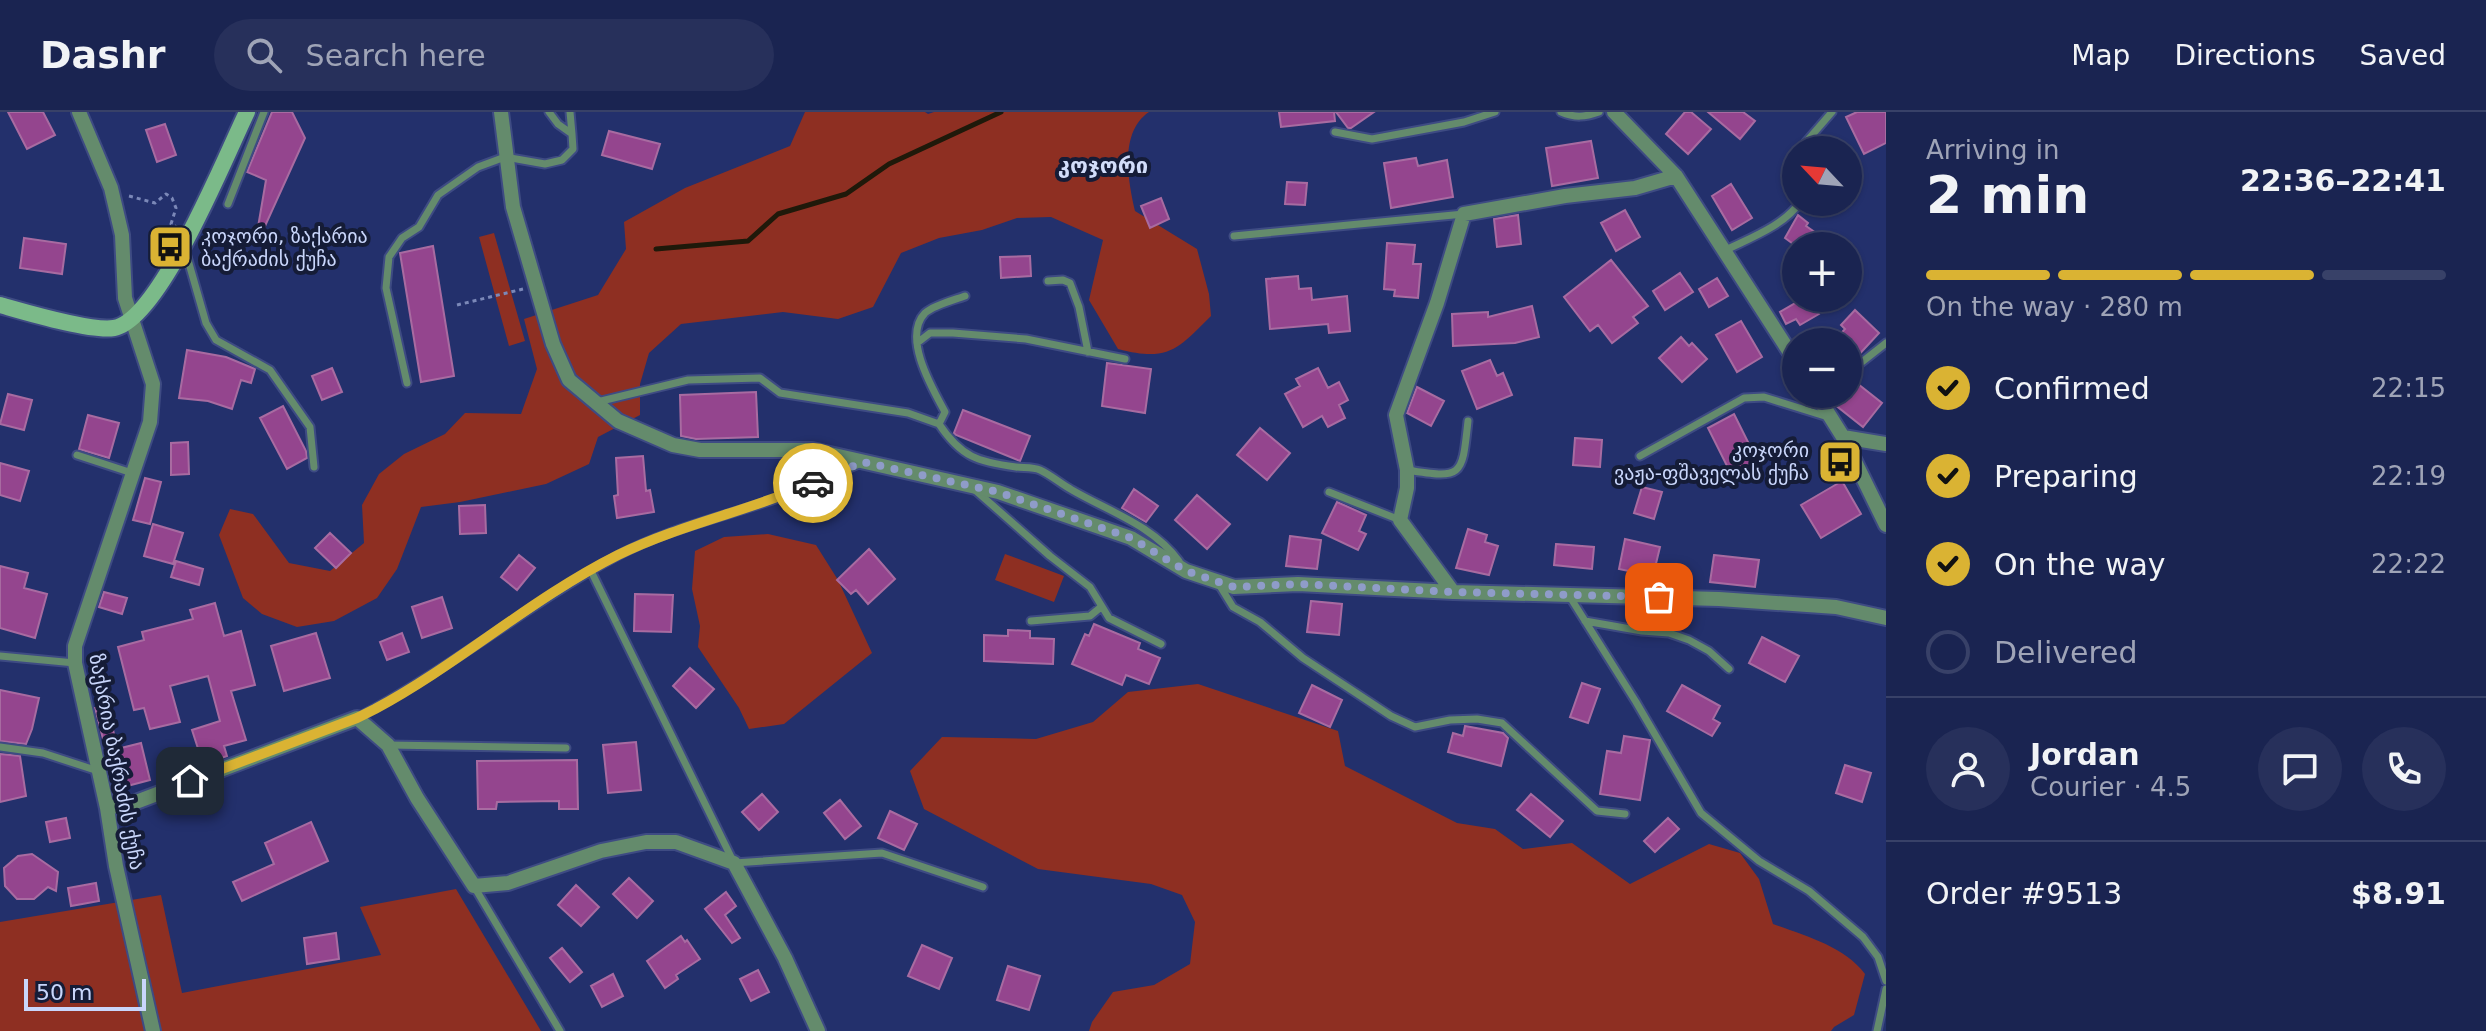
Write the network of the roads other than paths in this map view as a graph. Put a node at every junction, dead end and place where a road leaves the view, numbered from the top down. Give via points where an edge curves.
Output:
1 (79, 112) edge
2 (247, 112) edge
3 (264, 112) edge
4 (501, 112) edge
5 (549, 112) edge
6 (570, 112) edge
7 (1495, 112) edge
8 (1561, 112) edge
9 (1599, 112) edge
10 (1614, 112) edge
11 (1832, 112) edge
12 (1335, 132) dead end
13 (572, 134) junction
14 (1811, 136) edge
15 (505, 157) junction
16 (1676, 176) junction
17 (228, 204) dead end
18 (1464, 214) junction
19 (1786, 216) edge
20 (1234, 236) dead end
21 (184, 244) junction
22 (1726, 250) junction
23 (1048, 281) dead end
24 (965, 296) dead end
25 (0, 305) edge
26 (131, 321) junction
27 (1782, 340) edge
28 (917, 343) junction
29 (1886, 343) edge
30 (1088, 352) junction
31 (1125, 359) dead end
32 (1862, 362) edge
33 (407, 383) dead end
34 (595, 403) junction
35 (1824, 408) edge
36 (1828, 417) junction
37 (1468, 421) dead end
38 (939, 424) junction
39 (1843, 437) junction
40 (1886, 444) edge
41 (77, 455) dead end
42 (1640, 456) dead end
43 (863, 462) junction
44 (314, 467) dead end
45 (1407, 470) junction
46 (134, 473) junction
47 (973, 488) junction
48 (1329, 492) dead end
49 (1400, 520) junction
50 (1886, 525) edge
51 (591, 571) junction
52 (1186, 571) junction
53 (1219, 584) junction
54 (1453, 592) junction
55 (1569, 595) junction
56 (1101, 607) junction
57 (1886, 618) edge
58 (1031, 621) dead end
59 (1585, 621) junction
60 (1161, 644) dead end
61 (0, 656) edge
62 (75, 663) junction
63 (1729, 669) dead end
64 (357, 718) junction
65 (388, 745) junction
66 (0, 747) edge
67 (566, 748) dead end
68 (98, 771) junction
69 (107, 808) junction
70 (1625, 814) dead end
71 (734, 863) junction
72 (474, 886) junction
73 (983, 887) dead end
74 (1886, 981) edge
75 (1886, 989) edge
76 (153, 1031) edge
77 (560, 1031) edge
78 (818, 1031) edge
79 (1877, 1031) edge

1 - 26 street, ზაქარია ბაქრაძის ქუჩა via 111,188
2 - 21 main road
3 - 17 lane
4 - 15 street
5 - 13 lane
6 - 13 lane
7 - 12 lane via 1372,139
8 - 9 lane via 1587,117
10 - 16 street
11 - 14 lane
13 - 15 lane via 573,149 562,160 545,164
15 - 33 lane via 478,167 438,195 419,227 402,238 389,257 386,288
15 - 34 street via 513,207 553,344 569,380
16 - 18 street via 1635,188
16 - 22 street
18 - 20 lane
18 - 45 street via 1396,415
19 - 22 lane
21 - 26 main road
21 - 44 lane via 206,323 216,340 270,370 310,427
22 - 27 street
23 - 30 lane via 1063,280 1075,291
24 - 28 lane via 927,311 915,327
25 - 26 main road via 96,327 114,328
26 - 46 street, ზაქარია ბაქრაძის ქუჩა via 153,384 150,422
28 - 30 lane via 930,333 953,333 1026,339
28 - 38 lane via 945,412
29 - 32 lane
30 - 31 lane
34 - 38 lane via 688,380 760,378 780,393 908,413
34 - 43 street via 618,421 673,445 700,450 812,450
35 - 36 street
36 - 39 street
36 - 42 lane via 1764,397 1744,398
37 - 45 lane via 1462,466 1455,473
38 - 52 lane via 965,454 984,463 1039,470 1136,522 1172,551
39 - 40 street
39 - 50 street
41 - 46 lane
43 - 47 street
43 - 51 lane via 792,493 664,534
45 - 49 street
46 - 62 street, ზაქარია ბაქრაძის ქუჩა via 75,646
47 - 52 street via 1131,538
47 - 56 lane via 1090,587
48 - 49 lane
49 - 54 street
51 - 64 lane
51 - 71 lane
52 - 53 street
53 - 54 street
53 - 70 lane via 1233,607 1391,716 1415,727 1450,720 1502,723 1597,811
54 - 55 street
55 - 57 street via 1836,607
55 - 59 lane
56 - 58 lane via 1090,616
56 - 60 lane via 1109,618
59 - 63 lane via 1669,633 1709,651
59 - 74 lane via 1701,813 1863,937 1878,957
61 - 62 lane
62 - 68 street, ზაქარია ბაქრაძის ქუჩა
64 - 65 street
64 - 69 street via 136,802
65 - 67 lane
65 - 72 street
66 - 68 lane via 43,753
68 - 69 street, ზაქარია ბაქრაძის ქუჩა
69 - 76 street, ზაქარია ბაქრაძის ქუჩა
71 - 72 street via 676,842 646,842 601,851 508,883
71 - 73 lane via 882,853
71 - 78 street
72 - 77 lane
75 - 79 lane

